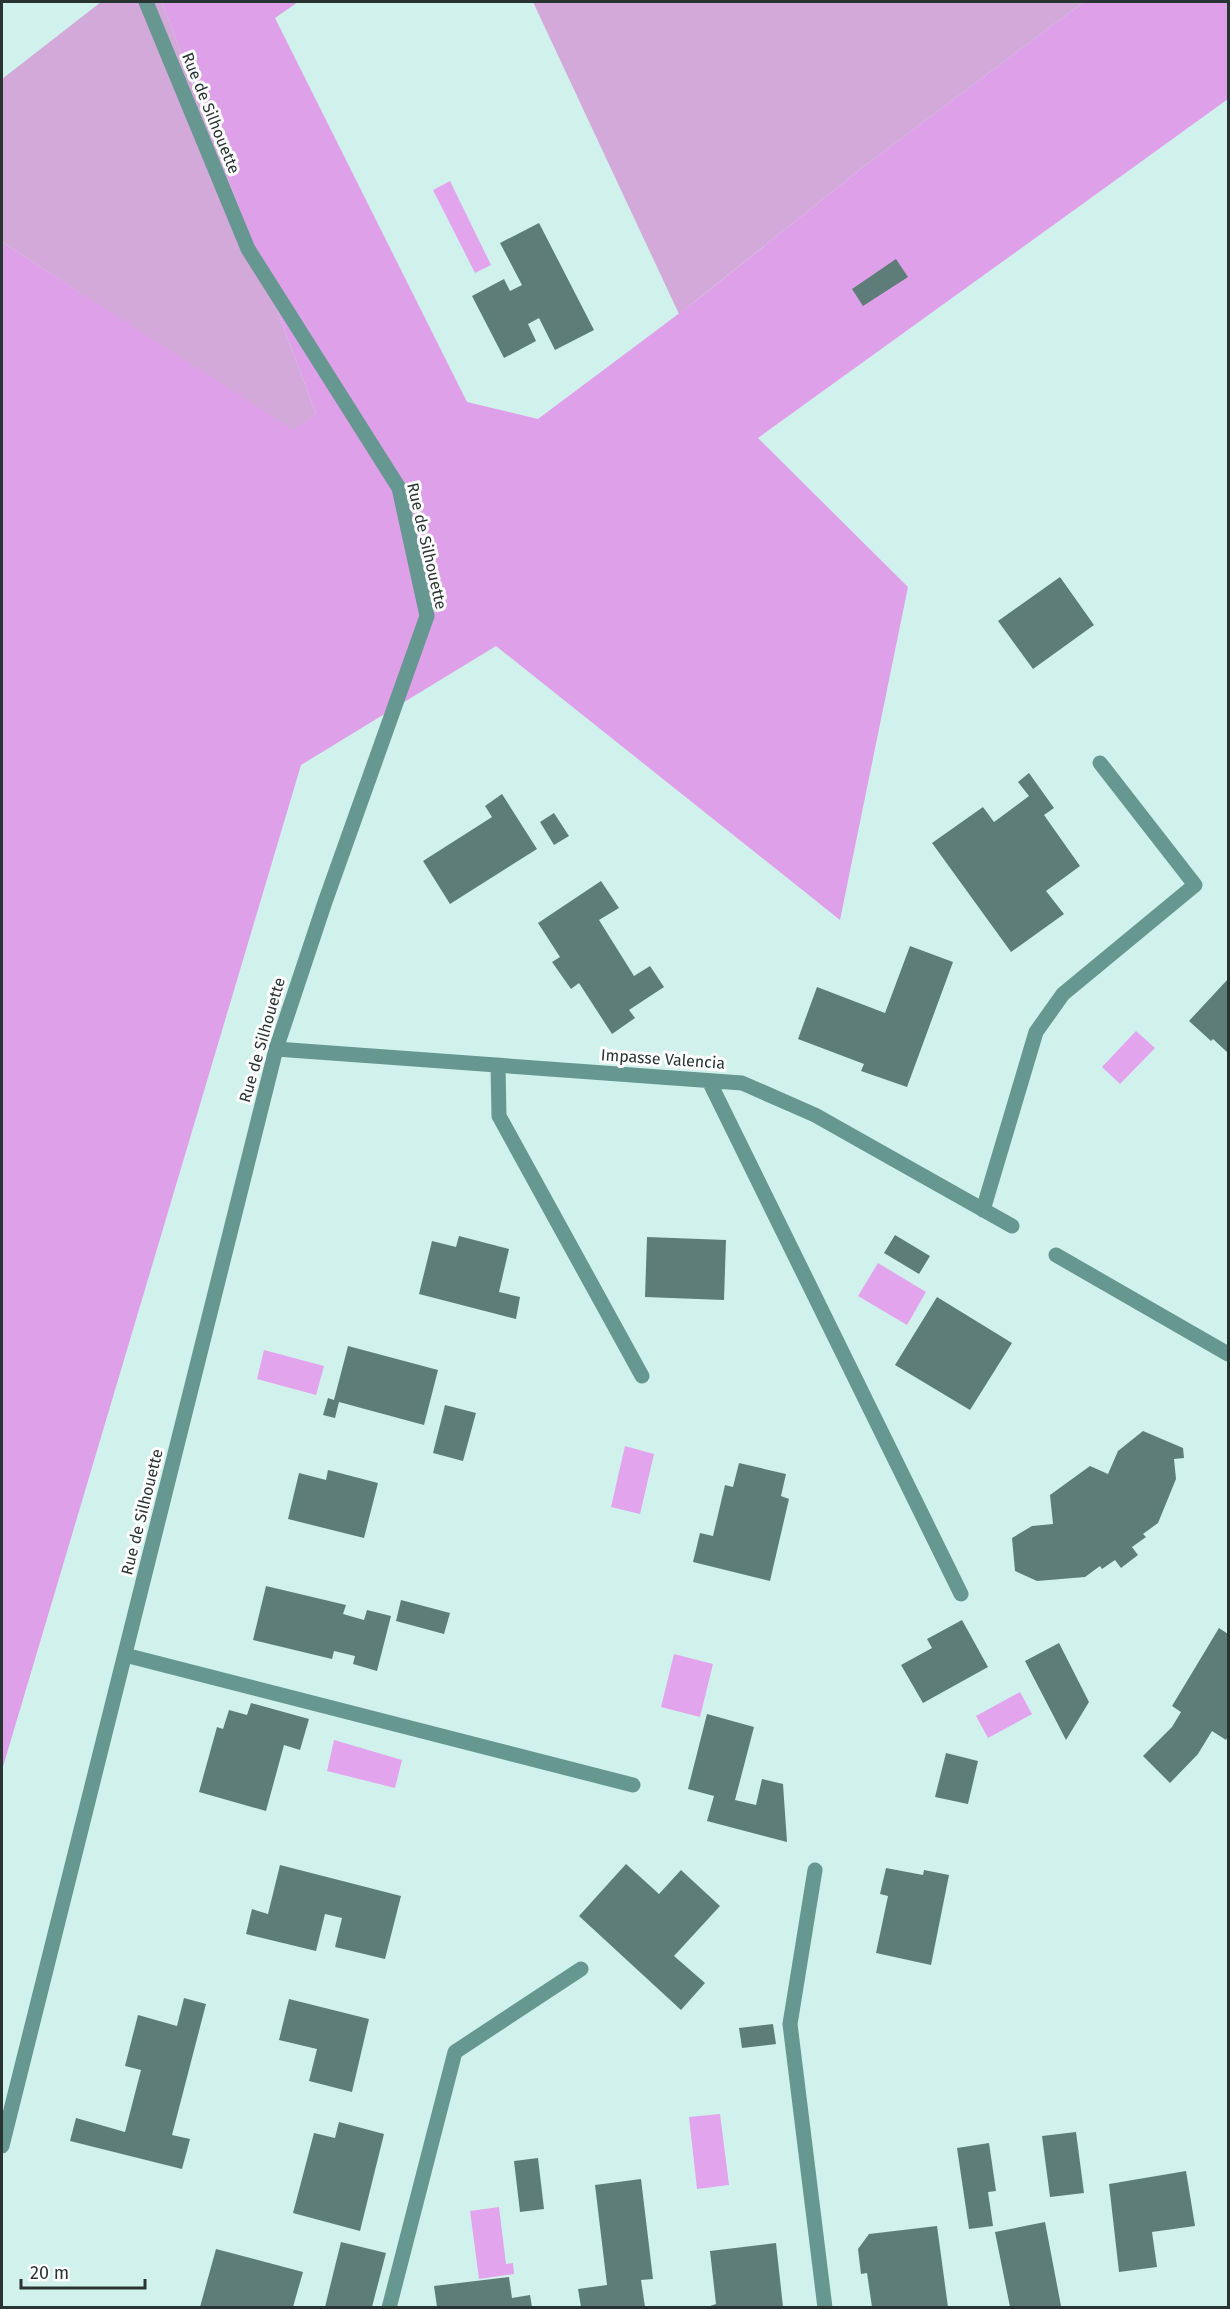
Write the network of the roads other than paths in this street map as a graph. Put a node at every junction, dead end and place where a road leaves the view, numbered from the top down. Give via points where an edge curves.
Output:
1 (146, 2) edge
2 (1100, 763) dead end
3 (276, 1049) junction
4 (498, 1065) junction
5 (709, 1081) junction
6 (983, 1210) junction
7 (1012, 1226) dead end
8 (1056, 1255) dead end
9 (1228, 1354) edge
10 (642, 1376) dead end
11 (961, 1594) dead end
12 (125, 1655) junction
13 (633, 1785) dead end
14 (815, 1870) dead end
15 (581, 1968) dead end
16 (2, 2146) edge
17 (389, 2307) edge
18 (825, 2307) edge

1 - 3 street, Rue de Silhouette via 248,249 399,488 427,616
2 - 6 street via 1195,885 1063,994 1036,1032
3 - 4 street, Impasse Valencia
3 - 12 street, Rue de Silhouette
4 - 5 street, Impasse Valencia
4 - 10 street via 499,1116
5 - 6 street, Impasse Valencia via 742,1083 815,1115
5 - 11 street
6 - 7 street, Impasse Valencia
8 - 9 street
12 - 13 street
12 - 16 street, Rue de Silhouette
14 - 18 street via 790,2024
15 - 17 street via 455,2052

